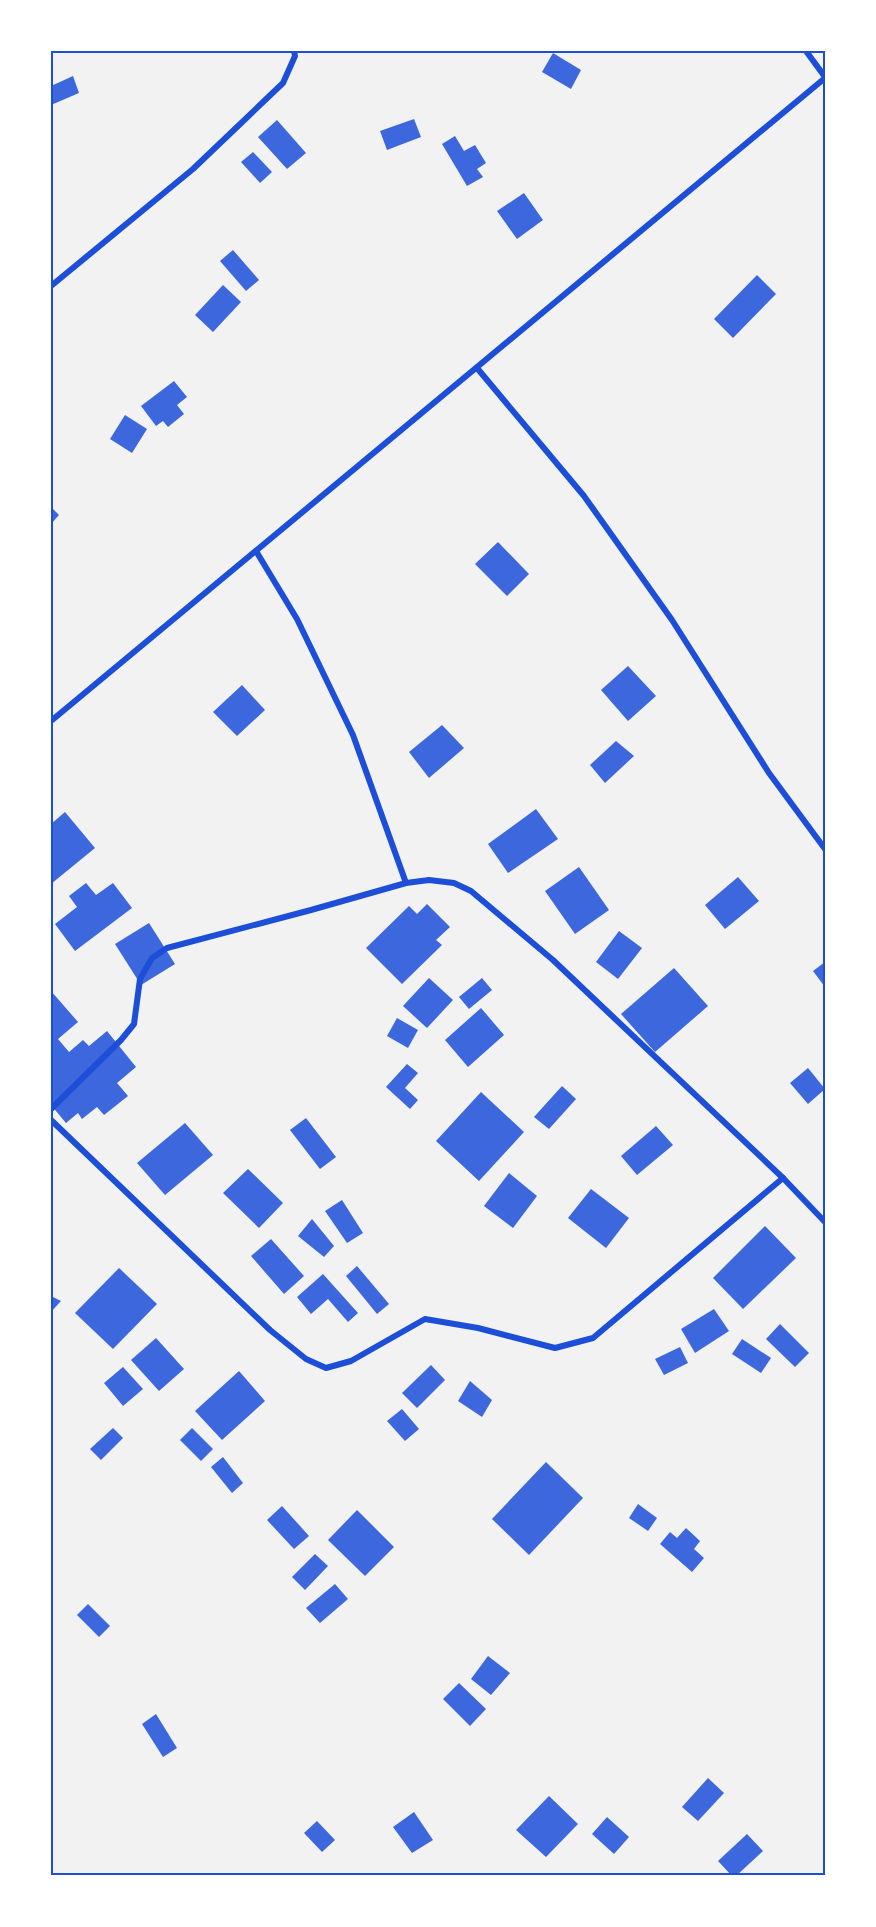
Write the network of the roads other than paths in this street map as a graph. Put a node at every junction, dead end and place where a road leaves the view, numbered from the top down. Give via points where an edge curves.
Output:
1 (294, 51) edge
2 (806, 51) edge
3 (825, 78) edge
4 (51, 286) edge
5 (477, 368) junction
6 (256, 551) junction
7 (51, 721) edge
8 (825, 849) edge
9 (406, 883) junction
10 (51, 1109) edge
11 (51, 1120) edge
12 (783, 1178) junction
13 (825, 1222) edge

1 - 4 street via 296,56 283,83 193,169
2 - 3 street
3 - 5 street
5 - 6 street
5 - 8 street via 584,496
6 - 7 street
6 - 9 street via 297,619 353,735
9 - 10 street via 167,948 152,958 140,979 134,1024
9 - 12 street via 454,883 471,891 553,960
11 - 12 street via 270,1330 306,1359 326,1368 351,1361 425,1319 555,1348 593,1338
12 - 13 street

